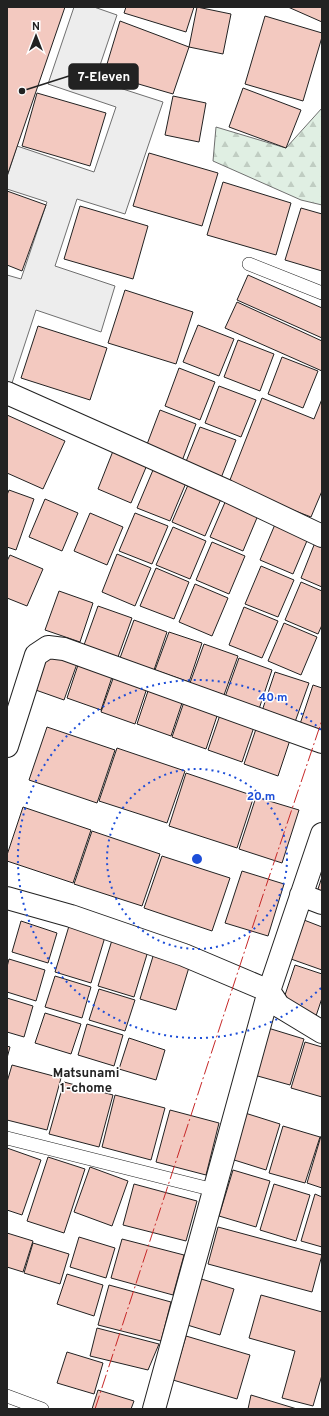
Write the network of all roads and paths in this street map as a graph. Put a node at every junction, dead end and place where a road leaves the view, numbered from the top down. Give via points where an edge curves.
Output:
1 (249, 264) dead end
2 (322, 293) edge
3 (7, 393) edge
4 (322, 536) edge
5 (322, 742) edge
6 (7, 746) edge
7 (322, 834) edge
8 (301, 895) junction
9 (7, 898) edge
10 (322, 902) edge
11 (269, 991) junction
12 (322, 1032) edge
13 (7, 1138) edge
14 (214, 1190) junction
15 (7, 1396) edge
16 (42, 1409) edge
17 (154, 1409) edge

1 - 2 lane
3 - 4 street
5 - 6 street via 64,649 48,647 36,654
7 - 8 street
8 - 10 street
8 - 11 street
9 - 11 street via 71,916 184,955
11 - 12 street via 279,1006
11 - 14 street
13 - 14 lane
14 - 17 street
15 - 16 lane

